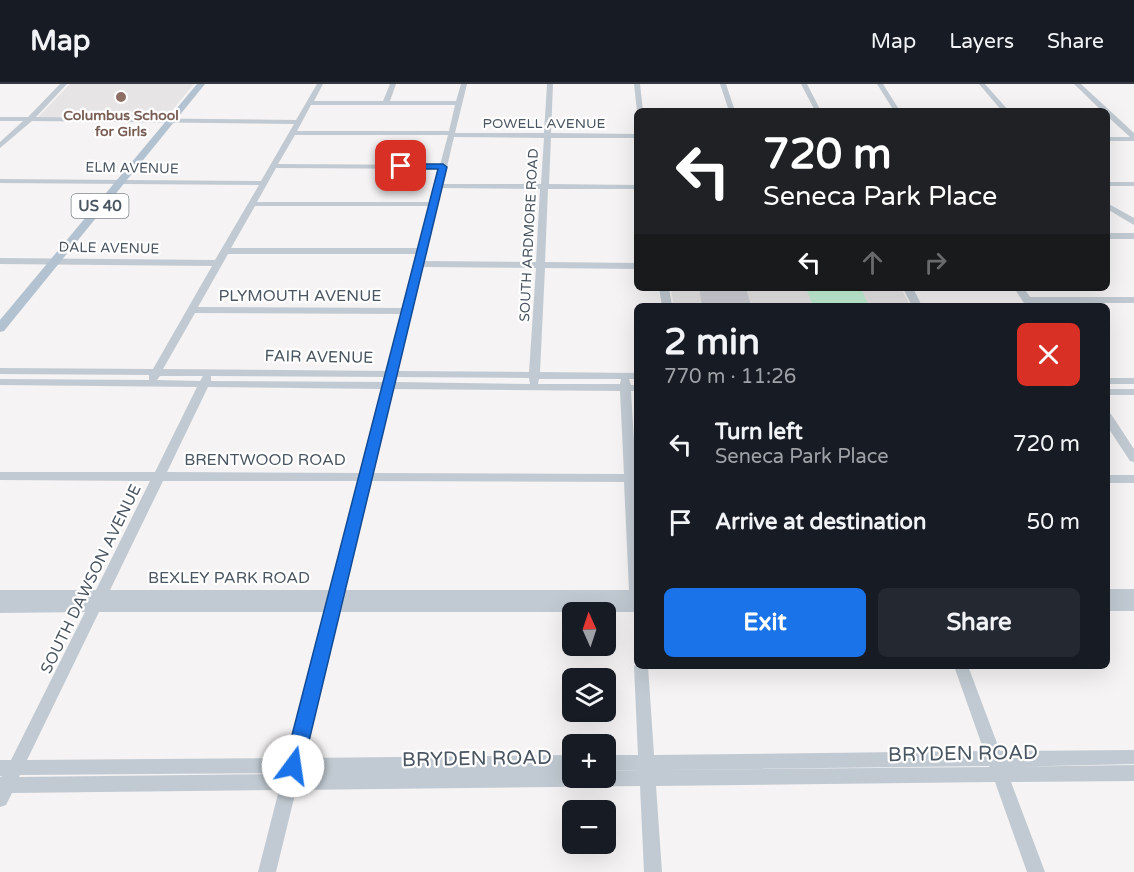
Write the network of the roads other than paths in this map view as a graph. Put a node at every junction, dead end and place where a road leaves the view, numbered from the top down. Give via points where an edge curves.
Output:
1 (64, 84) edge
2 (201, 84) edge
3 (320, 84) edge
4 (393, 84) edge
5 (464, 84) edge
6 (550, 84) edge
7 (637, 84) edge
8 (723, 84) edge
9 (804, 84) edge
10 (880, 84) edge
11 (982, 84) edge
12 (1077, 84) edge
13 (310, 103) junction
14 (386, 103) junction
15 (459, 103) junction
16 (640, 108) edge
17 (731, 108) edge
18 (816, 108) edge
19 (895, 108) edge
20 (1003, 108) edge
21 (1102, 108) edge
22 (1110, 116) edge
23 (0, 119) edge
24 (30, 120) junction
25 (171, 121) junction
26 (299, 122) junction
27 (293, 133) junction
28 (451, 134) junction
29 (547, 135) junction
30 (634, 136) edge
31 (1110, 138) edge
32 (1133, 138) edge
33 (0, 146) edge
34 (274, 166) junction
35 (443, 167) junction
36 (0, 181) edge
37 (120, 182) junction
38 (264, 183) junction
39 (1110, 184) edge
40 (1134, 184) edge
41 (438, 186) junction
42 (544, 186) junction
43 (634, 187) edge
44 (252, 204) junction
45 (434, 204) junction
46 (1110, 207) edge
47 (1134, 222) edge
48 (1110, 236) edge
49 (1134, 236) edge
50 (225, 251) junction
51 (421, 258) junction
52 (0, 261) edge
53 (55, 261) junction
54 (218, 263) junction
55 (540, 265) junction
56 (634, 266) edge
57 (1134, 300) edge
58 (1029, 303) edge
59 (191, 310) junction
60 (408, 311) junction
61 (0, 328) edge
62 (0, 371) edge
63 (157, 372) junction
64 (207, 378) junction
65 (391, 380) junction
66 (534, 381) junction
67 (1110, 381) edge
68 (1134, 381) edge
69 (0, 382) edge
70 (631, 382) edge
71 (150, 384) junction
72 (1110, 392) edge
73 (1134, 392) edge
74 (1110, 422) edge
75 (1134, 458) edge
76 (0, 476) edge
77 (160, 476) junction
78 (366, 477) junction
79 (634, 478) edge
80 (1110, 479) edge
81 (1134, 479) edge
82 (1110, 594) edge
83 (1134, 594) edge
84 (634, 595) edge
85 (0, 596) edge
86 (334, 601) junction
87 (97, 602) junction
88 (634, 605) edge
89 (1110, 605) edge
90 (1134, 605) edge
91 (0, 607) edge
92 (641, 669) edge
93 (962, 669) edge
94 (1134, 757) edge
95 (995, 759) junction
96 (562, 763) edge
97 (616, 765) edge
98 (8, 768) edge
99 (647, 770) junction
100 (1134, 773) edge
101 (291, 774) junction
102 (1000, 775) junction
103 (2, 790) edge
104 (267, 872) edge
105 (653, 872) edge
106 (1035, 872) edge

1 - 24 street
2 - 25 main road, US 40
3 - 13 street
4 - 14 street
5 - 15 street
6 - 29 street, SOUTH ARDMORE ROAD
7 - 16 street
8 - 17 street
9 - 18 street
10 - 19 street
11 - 20 street
12 - 21 street
13 - 14 street
13 - 26 street
14 - 15 street
15 - 28 street
22 - 32 street
23 - 24 street
24 - 25 street
24 - 33 street
25 - 26 street
25 - 37 main road, US 40
26 - 27 street
27 - 28 street, POWELL AVENUE
27 - 34 street
28 - 29 street, POWELL AVENUE
28 - 35 street
29 - 30 street, POWELL AVENUE
29 - 42 street, SOUTH ARDMORE ROAD
31 - 32 street
34 - 35 street
34 - 38 street
35 - 41 street
36 - 37 street, ELM AVENUE
37 - 38 street, ELM AVENUE
37 - 53 main road, US 40
38 - 44 street
39 - 40 street
41 - 42 street
41 - 45 street
42 - 43 street
42 - 55 street, SOUTH ARDMORE ROAD
44 - 45 street
44 - 50 street
45 - 51 street
46 - 47 street
48 - 49 street
50 - 51 street
50 - 54 street
51 - 55 street
51 - 60 street
52 - 53 street, DALE AVENUE
53 - 54 street, DALE AVENUE
53 - 61 main road, US 40
54 - 59 street
55 - 56 street
55 - 66 street, SOUTH ARDMORE ROAD
57 - 58 street
59 - 60 street, PLYMOUTH AVENUE
59 - 63 street
60 - 65 street
62 - 63 street, FAIR AVENUE
63 - 64 street, FAIR AVENUE
63 - 71 street
64 - 65 street, FAIR AVENUE
64 - 71 street, FAIR AVENUE
64 - 77 street, SOUTH DAWSON AVENUE
65 - 66 street, FAIR AVENUE
65 - 78 street
66 - 70 street, FAIR AVENUE
67 - 68 street
69 - 71 street, FAIR AVENUE
70 - 79 street
72 - 73 street
74 - 75 street
76 - 77 street, BRENTWOOD ROAD
77 - 78 street, BRENTWOOD ROAD
77 - 87 street, SOUTH DAWSON AVENUE
78 - 79 street, BRENTWOOD ROAD
78 - 86 street
80 - 81 street
82 - 83 street
84 - 86 street, BEXLEY PARK ROAD
85 - 87 street, BEXLEY PARK ROAD
86 - 87 street, BEXLEY PARK ROAD
86 - 88 street, BEXLEY PARK ROAD
86 - 101 street
87 - 91 street, BEXLEY PARK ROAD
87 - 98 street, SOUTH DAWSON AVENUE
89 - 90 street
92 - 99 street
93 - 95 street
94 - 95 street, BRYDEN ROAD
95 - 99 street, BRYDEN ROAD
95 - 102 street
96 - 101 street, BRYDEN ROAD
97 - 99 street, BRYDEN ROAD
98 - 101 street, BRYDEN ROAD
98 - 103 street, SOUTH DAWSON AVENUE
99 - 101 street, BRYDEN ROAD
99 - 102 street, BRYDEN ROAD
99 - 105 street
100 - 102 street, BRYDEN ROAD
101 - 103 street, BRYDEN ROAD
101 - 104 street
102 - 106 street

